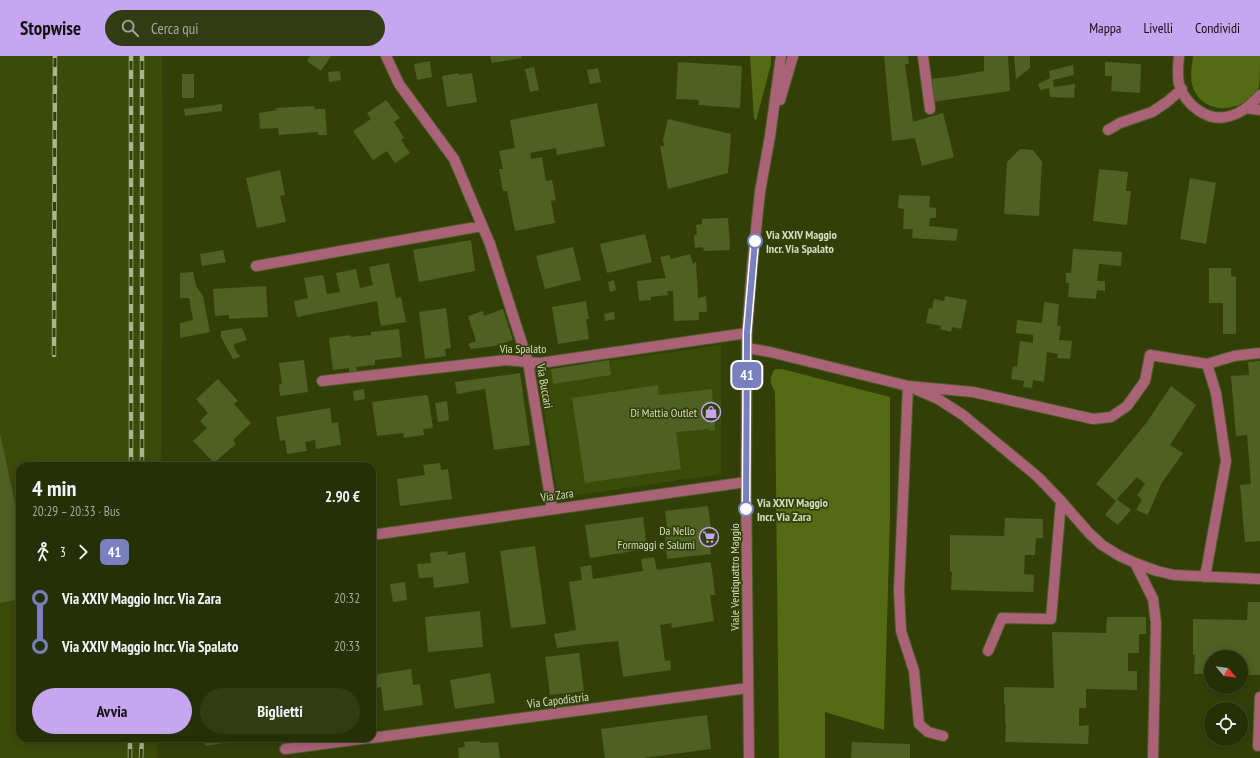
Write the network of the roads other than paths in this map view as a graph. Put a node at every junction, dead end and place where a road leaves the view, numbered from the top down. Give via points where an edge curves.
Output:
1 (386, 56) edge
2 (781, 56) edge
3 (793, 56) edge
4 (923, 56) edge
5 (1179, 56) edge
6 (1182, 89) junction
7 (1260, 95) edge
8 (1246, 108) junction
9 (930, 109) dead end
10 (1260, 110) edge
11 (1108, 130) dead end
12 (770, 136) junction
13 (482, 226) junction
14 (256, 266) dead end
15 (747, 333) junction
16 (747, 348) junction
17 (1260, 353) edge
18 (528, 362) junction
19 (1206, 364) junction
20 (322, 381) dead end
21 (908, 386) junction
22 (746, 482) junction
23 (1061, 502) junction
24 (552, 509) junction
25 (376, 534) edge
26 (1135, 563) junction
27 (1205, 576) junction
28 (1260, 579) edge
29 (988, 651) dead end
30 (748, 688) junction
31 (1260, 697) edge
32 (943, 736) dead end
33 (376, 737) edge
34 (338, 742) edge
35 (1258, 746) dead end
36 (285, 749) dead end
37 (749, 758) edge
38 (1152, 758) edge

1 - 13 street, Via Buccari via 399,84 454,159
2 - 12 street
3 - 12 street
4 - 9 street
5 - 6 street via 1179,84
6 - 8 street via 1192,106 1207,115 1222,118
6 - 11 street via 1152,112
7 - 8 street
8 - 10 street
12 - 15 street, Viale Ventiquattro Maggio via 760,192
13 - 14 street
13 - 18 street, Via Buccari
15 - 16 street, Viale Ventiquattro Maggio
15 - 18 street, Via Spalato via 540,363
16 - 21 street
16 - 22 street, Viale Ventiquattro Maggio
17 - 19 street via 1234,356
18 - 20 street, Via Spalato via 506,360
18 - 24 street, Via Buccari
19 - 21 street via 1150,355 1144,381 1127,406 1111,417 1093,419 973,392
19 - 27 street via 1216,393 1226,461
21 - 23 street via 938,399 963,415 1038,478
21 - 32 street via 899,590 900,631 914,671 919,724 928,732
22 - 24 street, Via Zara
22 - 30 street, Viale Ventiquattro Maggio
23 - 26 street via 1102,545
23 - 29 street via 1051,619 1002,618
24 - 25 street, Via Zara
26 - 27 street via 1174,575
26 - 38 street via 1153,599 1156,622
27 - 28 street
30 - 33 street, Via Capodistria
30 - 37 street, Viale Ventiquattro Maggio
31 - 35 street
34 - 36 street

